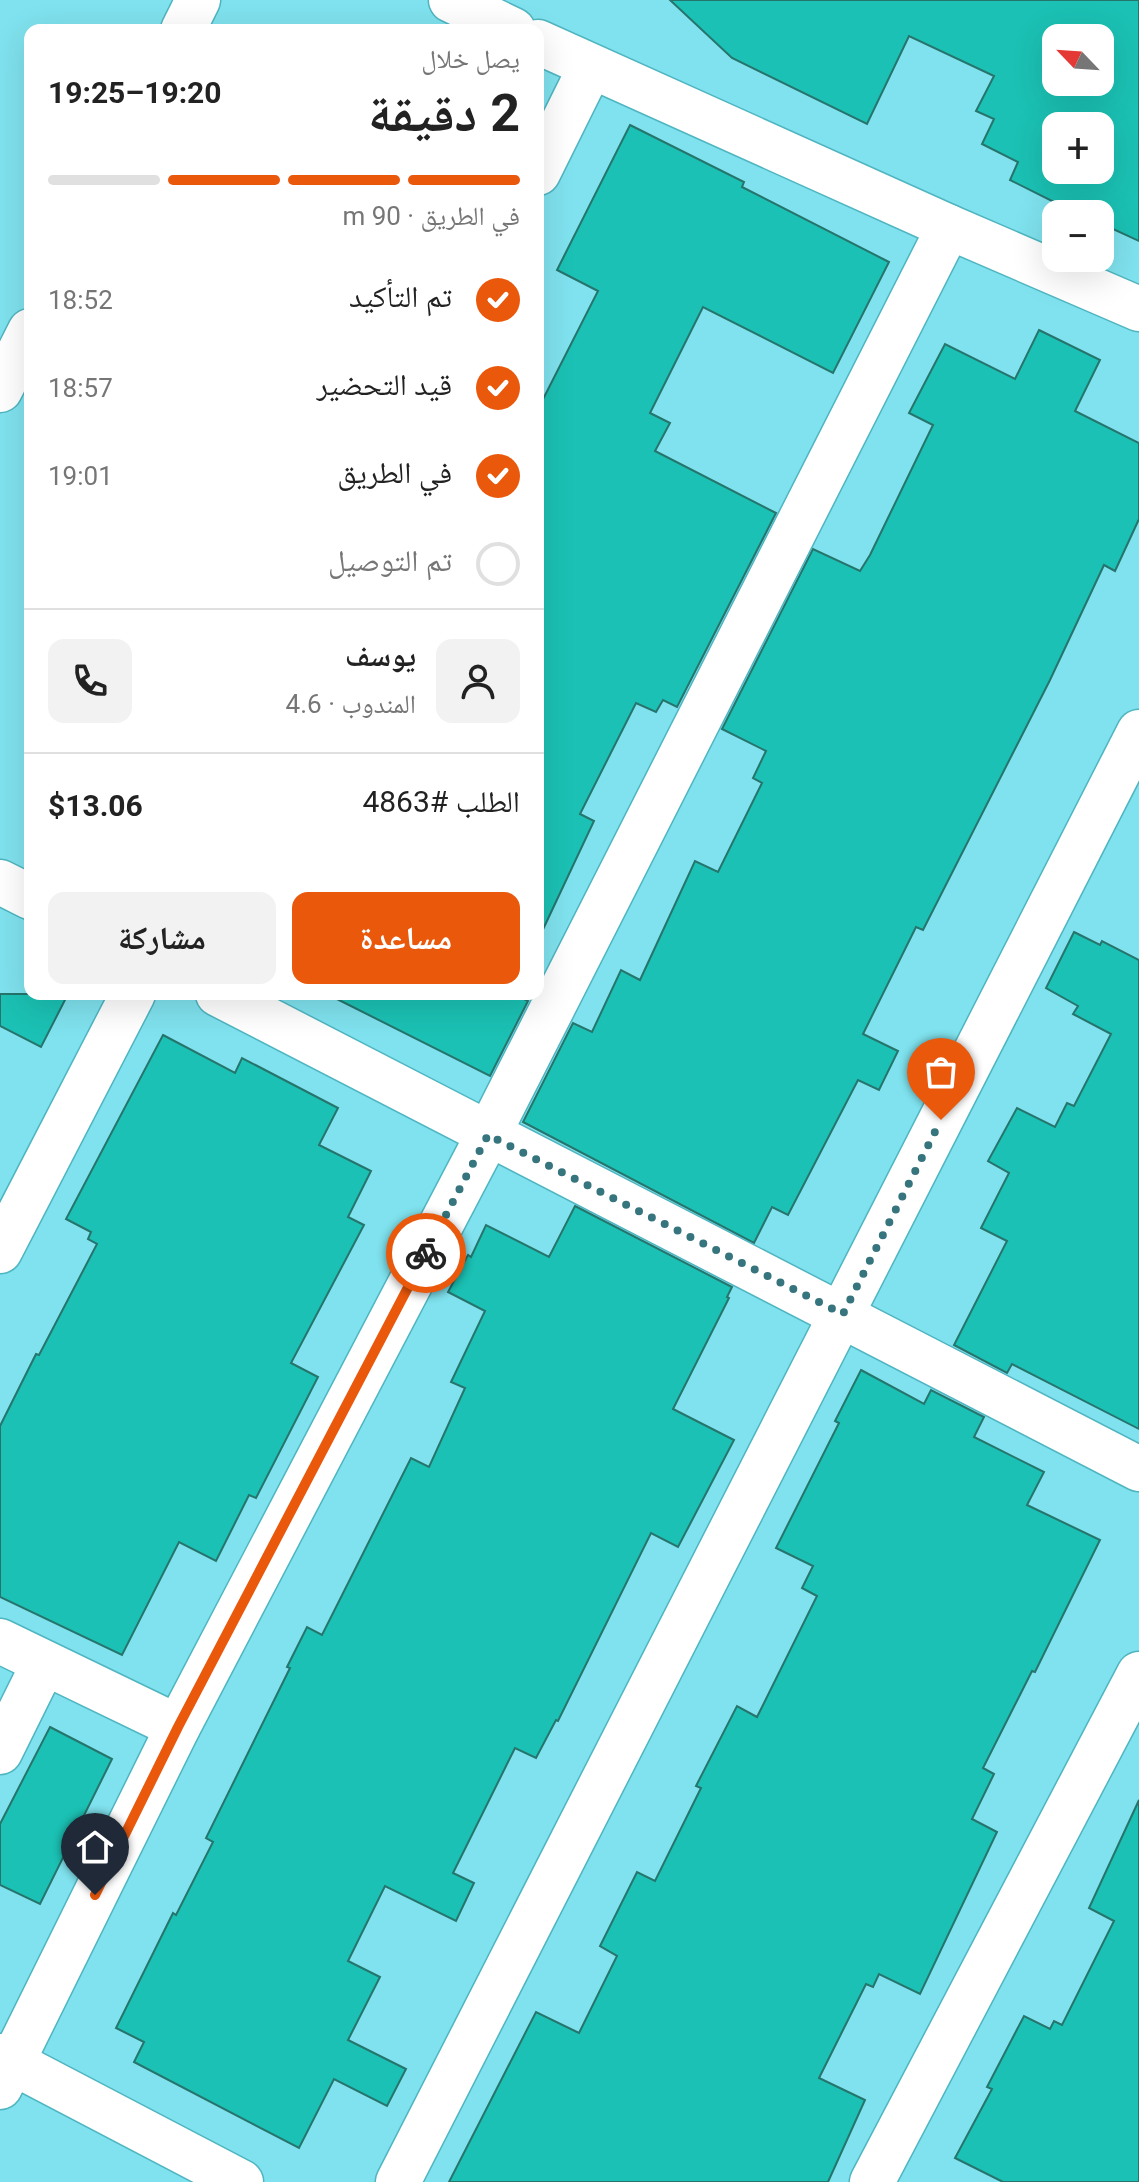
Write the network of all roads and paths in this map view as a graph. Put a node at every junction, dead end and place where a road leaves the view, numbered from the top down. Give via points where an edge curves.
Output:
1 (198, 0) edge
2 (451, 0) edge
3 (186, 24) edge
4 (501, 24) edge
5 (544, 45) edge
6 (590, 68) junction
7 (544, 161) edge
8 (949, 227) junction
9 (1139, 309) edge
10 (24, 343) edge
11 (0, 390) edge
12 (1139, 732) edge
13 (0, 882) edge
14 (24, 894) edge
15 (130, 1000) edge
16 (229, 1000) edge
17 (488, 1135) junction
18 (0, 1251) edge
19 (843, 1314) junction
20 (1139, 1469) edge
21 (0, 1641) edge
22 (44, 1663) junction
23 (1136, 1687) edge
24 (178, 1727) junction
25 (0, 1752) edge
26 (4, 2068) edge
27 (241, 2182) edge
28 (398, 2182) edge
29 (872, 2182) edge

1 - 3 street
2 - 4 street
5 - 6 street
6 - 7 street
6 - 8 street
8 - 9 street
8 - 17 street
10 - 11 street
12 - 19 street
13 - 14 street
15 - 18 street
16 - 17 street
17 - 19 street
17 - 24 street
19 - 20 street
19 - 28 street
21 - 22 street
22 - 24 street
22 - 25 street
23 - 29 street
24 - 26 street
26 - 27 street

